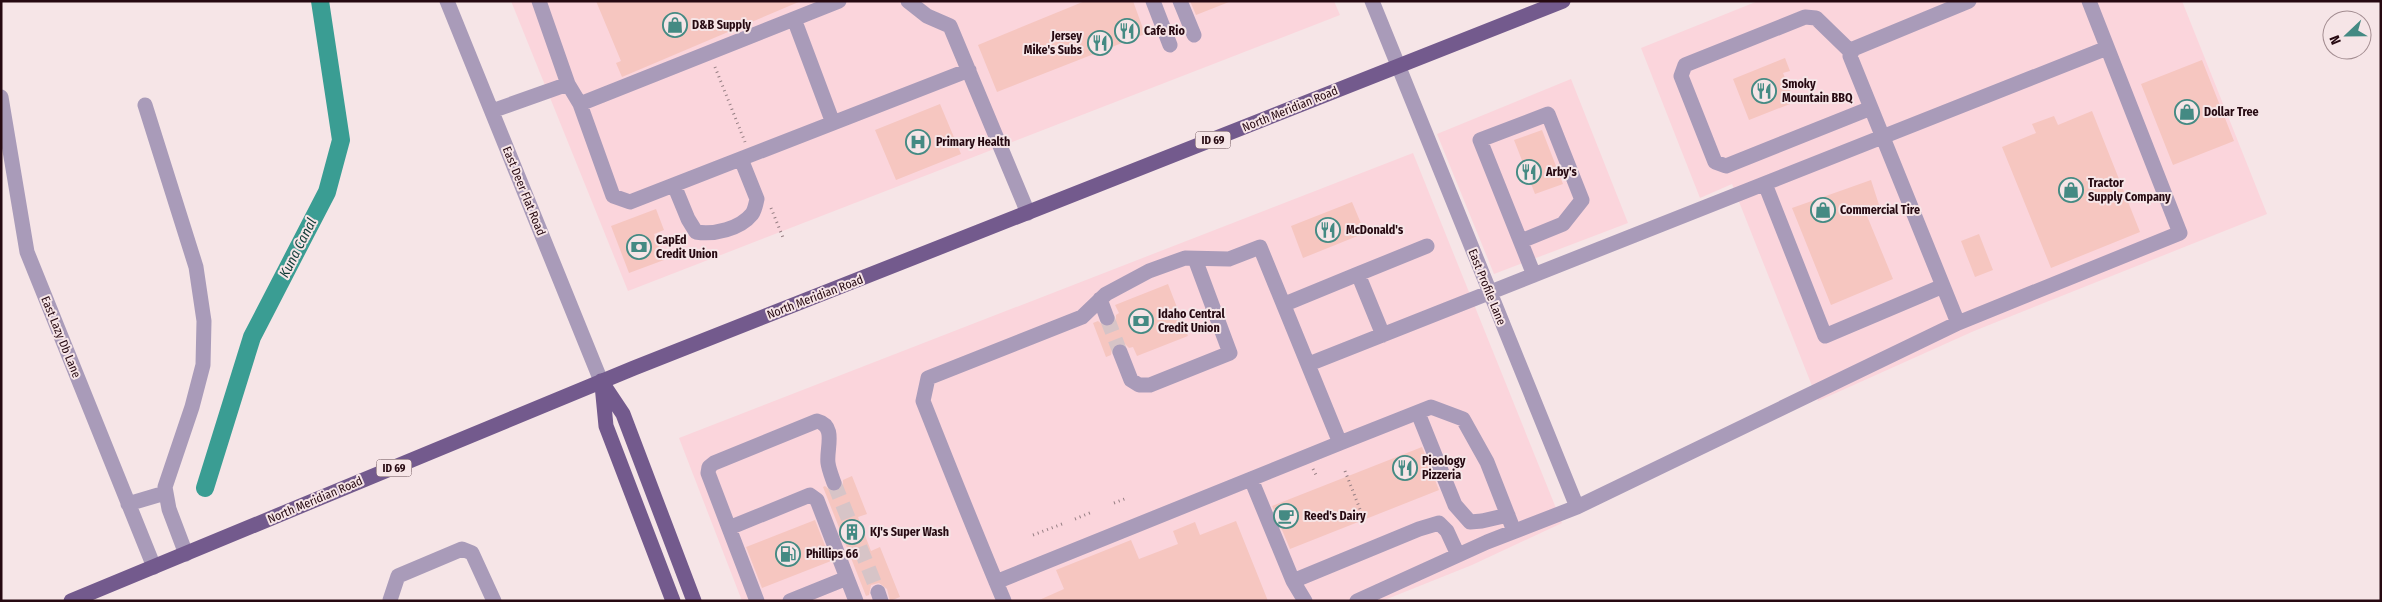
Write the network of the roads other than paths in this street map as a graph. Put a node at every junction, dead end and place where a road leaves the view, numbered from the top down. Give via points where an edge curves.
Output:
1 (448, 1) edge
2 (539, 1) edge
3 (839, 1) edge
4 (908, 1) edge
5 (1153, 1) edge
6 (1180, 1) edge
7 (1372, 1) edge
8 (1562, 1) edge
9 (1969, 1) edge
10 (2089, 1) edge
11 (794, 19) junction
12 (1194, 36) dead end
13 (1170, 45) dead end
14 (2107, 48) junction
15 (1851, 52) junction
16 (1398, 67) junction
17 (969, 70) junction
18 (568, 84) junction
19 (1, 97) edge
20 (580, 104) junction
21 (145, 105) dead end
22 (1871, 108) junction
23 (492, 110) junction
24 (833, 122) junction
25 (1883, 137) junction
26 (741, 159) junction
27 (1765, 184) junction
28 (674, 185) junction
29 (1028, 213) junction
30 (1521, 242) junction
31 (1427, 246) dead end
32 (1195, 259) junction
33 (1358, 274) junction
34 (1534, 275) junction
35 (1943, 286) junction
36 (1490, 292) junction
37 (1100, 299) junction
38 (1285, 304) junction
39 (1107, 318) tunnel mouth
40 (1958, 323) junction
41 (1383, 335) junction
42 (1120, 352) tunnel mouth
43 (1309, 364) junction
44 (601, 381) junction
45 (1418, 413) junction
46 (1340, 443) junction
47 (1251, 479) junction
48 (834, 483) tunnel mouth
49 (165, 493) junction
50 (128, 504) junction
51 (1577, 507) junction
52 (1508, 515) junction
53 (729, 528) junction
54 (1514, 531) junction
55 (186, 554) junction
56 (1458, 555) junction
57 (154, 567) junction
58 (847, 578) junction
59 (1293, 581) junction
60 (996, 582) junction
61 (72, 601) edge
62 (390, 601) edge
63 (494, 601) edge
64 (673, 601) edge
65 (694, 601) edge
66 (757, 601) edge
67 (790, 601) edge
68 (856, 601) edge
69 (1004, 601) edge
70 (1305, 601) edge
71 (1357, 601) edge

1 - 23 street, East Deer Flat Road
2 - 18 street
3 - 11 street
4 - 17 street via 927,16 950,26
5 - 13 street
6 - 12 street
7 - 16 street, East Profile Lane
8 - 16 main road, North Meridian Road / ID 69
9 - 15 street via 1853,48
10 - 14 street
11 - 20 street
11 - 24 street
14 - 25 street
14 - 40 street via 2180,233
15 - 22 street
15 - 22 street via 1816,18 1805,17 1685,65 1680,76 1715,162 1726,166
16 - 29 main road, North Meridian Road / ID 69
16 - 36 street, East Profile Lane
17 - 24 street
17 - 29 street
18 - 20 street
18 - 23 street
19 - 50 street, East Lazy Db Lane via 27,252
20 - 28 street via 613,196 630,202
21 - 49 street via 196,267 204,320 203,366
22 - 25 street
23 - 44 street, East Deer Flat Road
24 - 26 street
25 - 27 street
25 - 35 street
26 - 28 street
26 - 28 street via 757,199 752,213 743,222 718,232 696,232
27 - 34 street
27 - 35 street via 1825,336
29 - 44 main road, North Meridian Road / ID 69
30 - 30 street via 1480,140 1548,114 1582,200 1563,224
30 - 34 street
31 - 33 street
32 - 37 street via 1185,258 1149,271
32 - 38 street via 1228,259 1260,247
32 - 42 street via 1230,353 1150,385 1140,385 1131,380
33 - 38 street
33 - 41 street
34 - 36 street
35 - 40 street
36 - 41 street
36 - 51 street, East Profile Lane
37 - 39 street
37 - 60 street via 1082,317 928,378 923,400
38 - 43 street
40 - 51 street
41 - 43 street
43 - 46 street
44 - 55 main road, North Meridian Road / ID 69
44 - 64 main road, East Deer Flat Road via 606,426
44 - 65 main road, East Deer Flat Road via 623,414
45 - 46 street
45 - 52 street via 1431,407 1463,419 1487,462
45 - 52 street via 1455,505 1470,522
46 - 47 street
47 - 59 street
47 - 60 street
48 - 53 street via 828,463 828,429 817,421 714,463 708,473
49 - 50 street
49 - 55 street
50 - 57 street, East Lazy Db Lane
51 - 54 street
52 - 54 street
53 - 58 street via 810,495 817,500
53 - 66 street
54 - 56 street
55 - 57 main road, North Meridian Road / ID 69
56 - 59 street via 1447,531 1439,524 1419,529
56 - 71 street
57 - 61 main road, North Meridian Road / ID 69
58 - 67 street
58 - 68 street
59 - 70 street
60 - 69 street
62 - 63 street via 398,576 462,549 472,554

